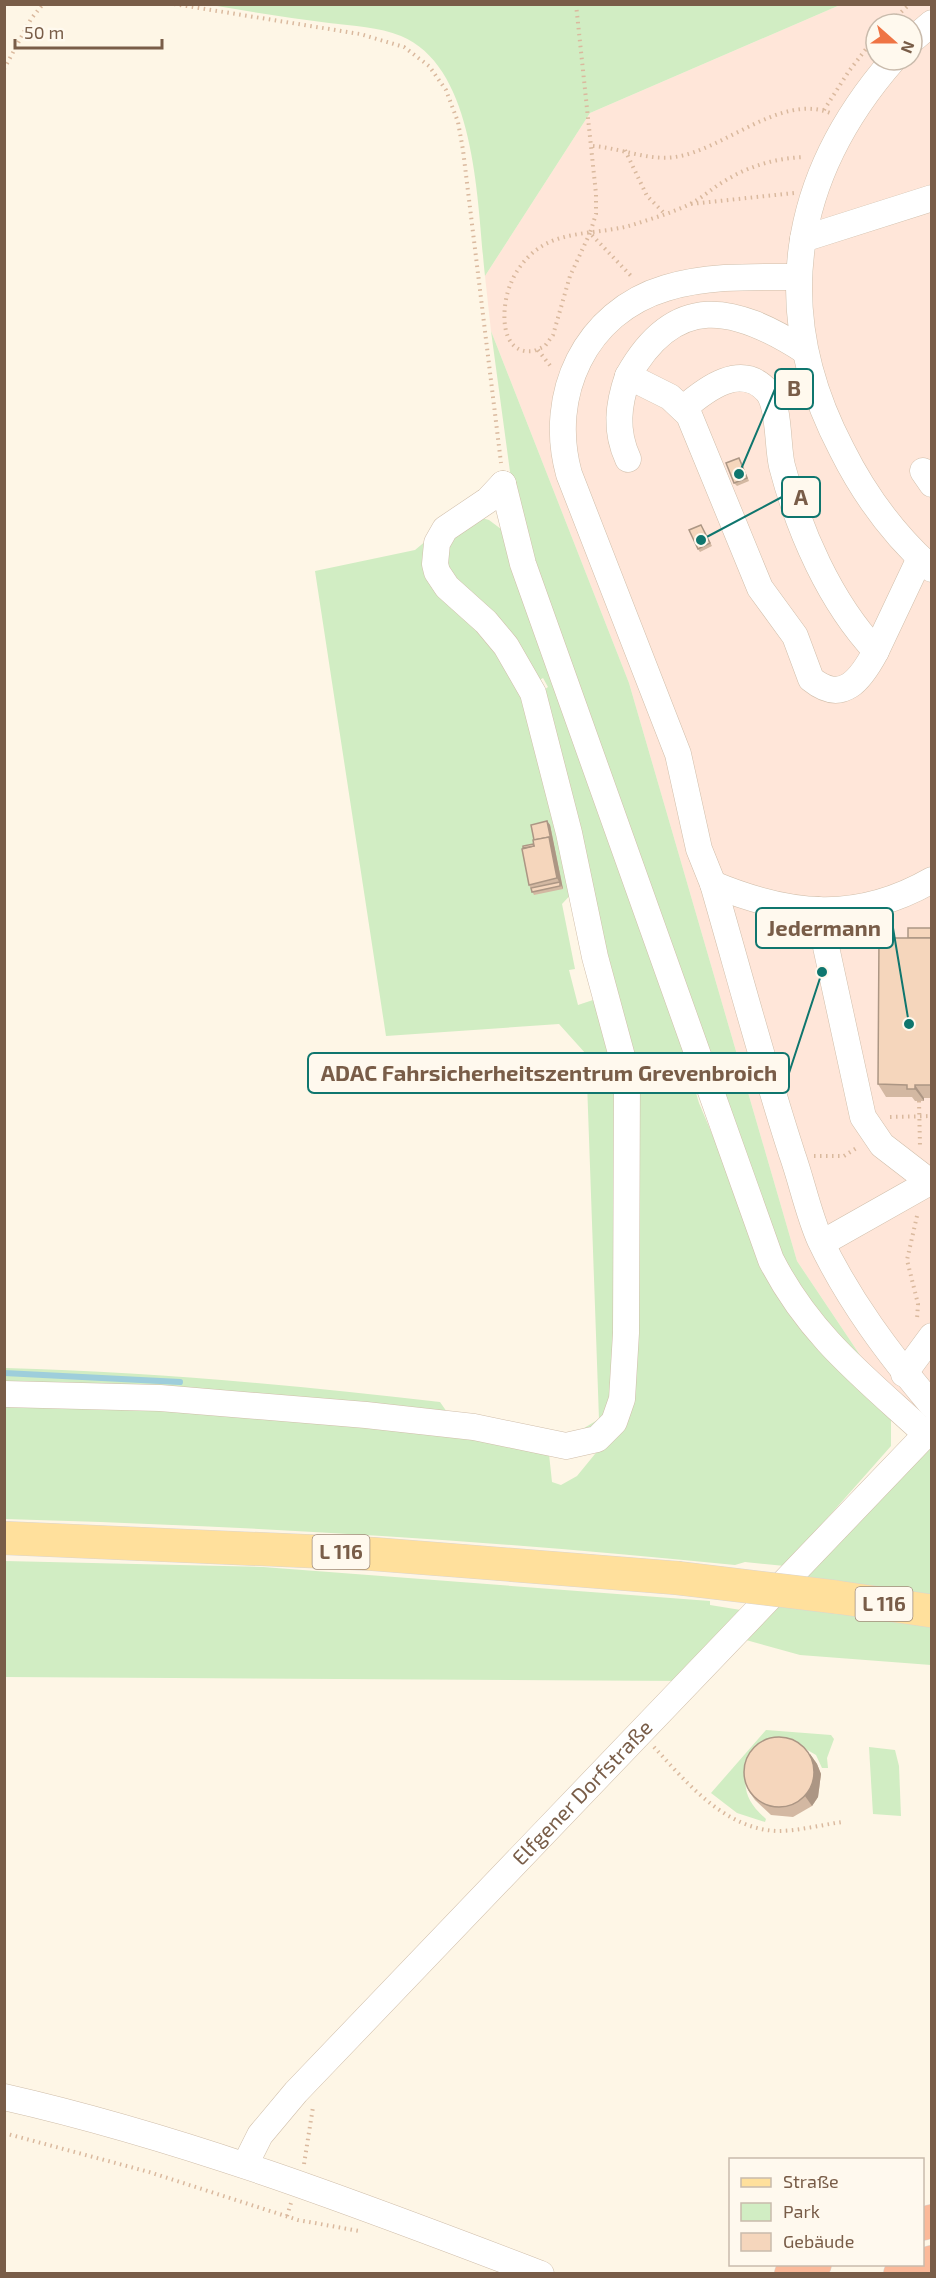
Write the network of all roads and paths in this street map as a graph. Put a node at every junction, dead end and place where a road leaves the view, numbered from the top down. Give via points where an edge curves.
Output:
1 (43, 4) edge
2 (174, 4) edge
3 (576, 4) edge
4 (864, 52) edge
5 (4, 69) edge
6 (881, 72) edge
7 (836, 115) junction
8 (593, 146) junction
9 (625, 150) junction
10 (827, 158) junction
11 (814, 192) junction
12 (932, 198) edge
13 (690, 204) junction
14 (665, 213) junction
15 (590, 234) junction
16 (802, 239) junction
17 (799, 278) junction
18 (648, 294) junction
19 (806, 351) junction
20 (628, 376) junction
21 (684, 408) junction
22 (628, 459) dead end
23 (503, 484) junction
24 (926, 564) edge
25 (876, 651) junction
26 (932, 880) edge
27 (713, 884) junction
28 (818, 910) junction
29 (920, 1101) edge
30 (931, 1182) edge
31 (822, 1243) junction
32 (923, 1331) edge
33 (904, 1374) junction
34 (4, 1394) edge
35 (932, 1405) edge
36 (929, 1431) edge
37 (4, 1538) edge
38 (932, 1611) edge
39 (639, 1732) junction
40 (842, 1822) dead end
41 (323, 2064) junction
42 (4, 2097) edge
43 (4, 2133) edge
44 (245, 2165) junction
45 (298, 2182) junction
46 (812, 2266) edge
47 (921, 2266) edge
48 (541, 2274) edge
49 (791, 2274) edge
50 (900, 2274) edge

1 - 5 path
2 - 23 path via 380,38 416,55 440,81 454,109 463,150
3 - 8 path
4 - 7 path via 849,72
6 - 7 street
7 - 9 path via 810,108 782,113 674,157
7 - 10 street
8 - 9 path
8 - 15 path via 597,204
9 - 14 path via 647,196
10 - 11 street
10 - 13 path via 796,157 767,162 723,182
11 - 13 path
11 - 16 street
12 - 16 street
13 - 14 path
14 - 15 path
15 - 15 path via 570,276 549,341 534,351 516,348 509,339 504,315 515,274 531,254 546,244
15 - 18 path
16 - 17 street
17 - 18 street via 711,280
17 - 19 street
18 - 27 street via 601,328 577,359 564,401 562,444 569,474 676,746 699,849
19 - 20 street via 752,322 727,316 700,316 677,322 655,336
19 - 24 street via 823,410 848,462 878,509
20 - 21 street
20 - 22 street via 618,419
21 - 25 street via 710,388 733,379 752,381 767,391 775,408 783,468 809,540 843,608
21 - 25 street via 760,588 795,636 811,679 830,689 850,687 861,678
23 - 34 street via 488,500 445,529 437,543 435,564 447,587 506,646 533,693 627,1075 626,1333 622,1399 614,1422 597,1439 566,1446 483,1429 386,1417 160,1398
23 - 36 street via 523,564 771,1260 813,1328
24 - 25 street
26 - 28 street via 873,905
27 - 28 street via 765,904
27 - 31 street via 776,1104
28 - 30 street via 863,1117 882,1145
29 - 30 path via 920,1160
30 - 31 street
30 - 32 path via 917,1214 907,1254
31 - 33 street via 854,1301
32 - 33 street
33 - 35 street
36 - 39 street, Elfgener Dorfstraße
37 - 38 main road, L 116, bridge via 373,1554 677,1578
39 - 40 path via 718,1809 745,1825 778,1831
39 - 41 street, Elfgener Dorfstraße
41 - 44 street, Elfgener Dorfstraße via 269,2122
41 - 45 path via 308,2150
42 - 44 street
43 - 45 path via 140,2169 287,2216
44 - 45 street
45 - 48 street
46 - 49 highway
47 - 50 highway

